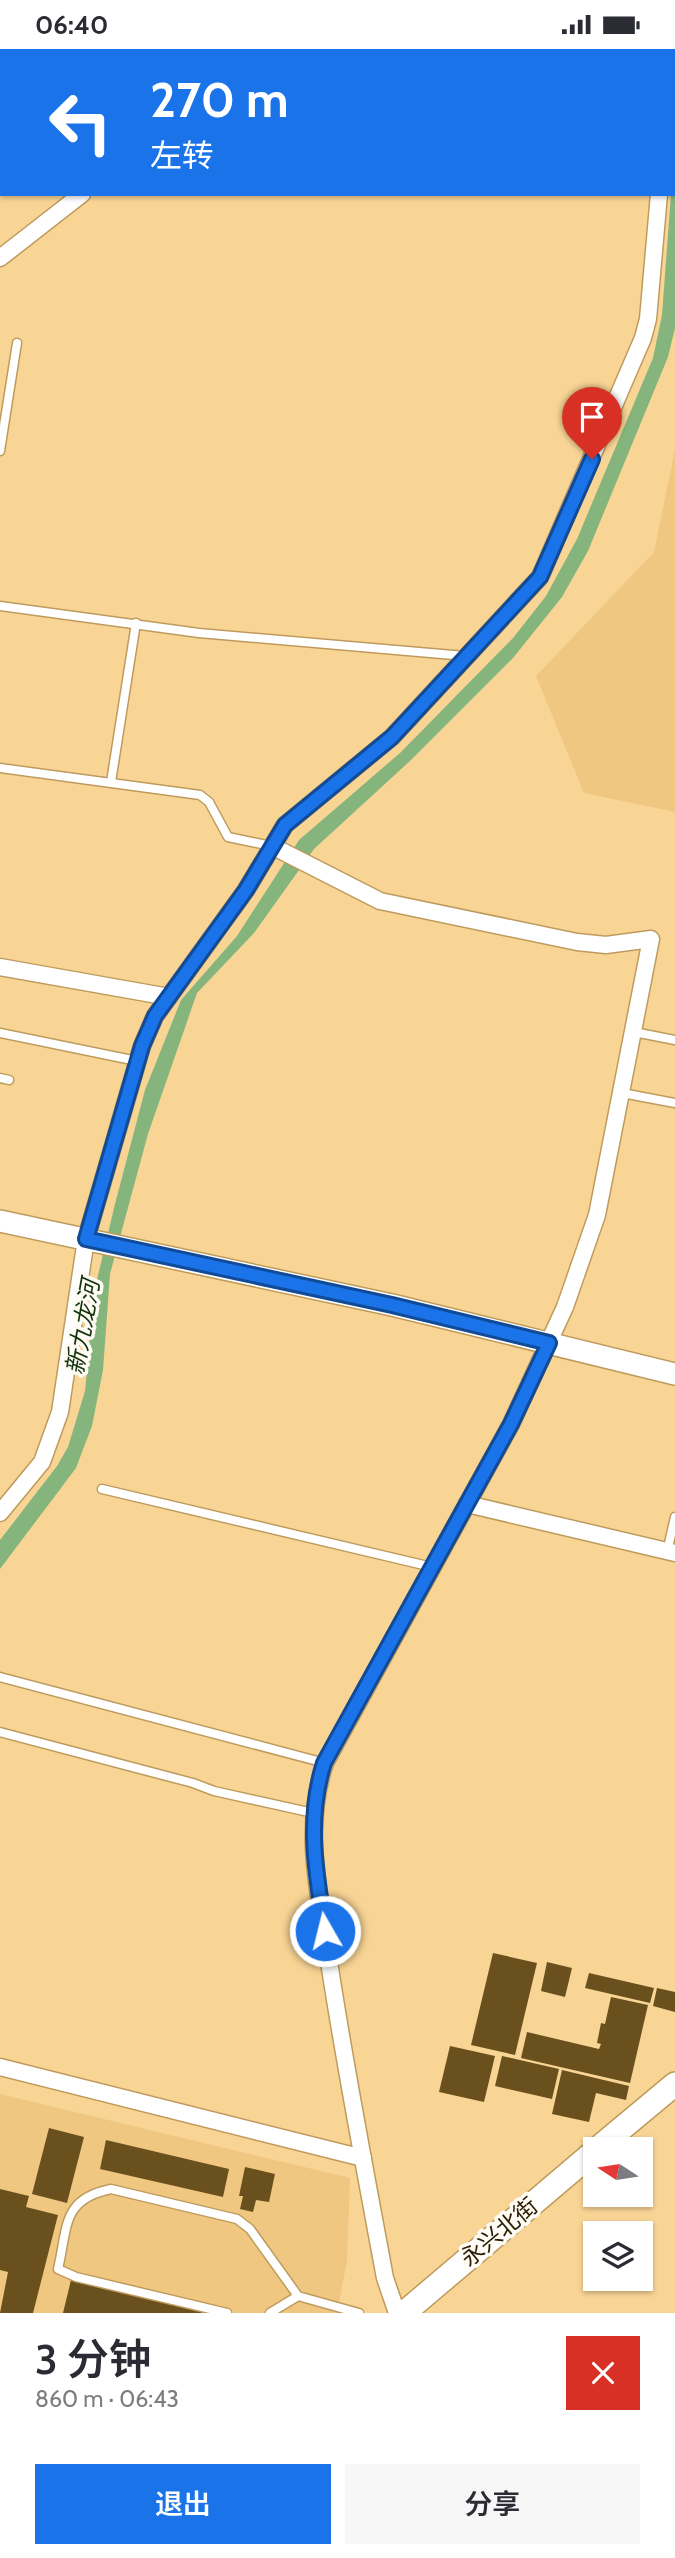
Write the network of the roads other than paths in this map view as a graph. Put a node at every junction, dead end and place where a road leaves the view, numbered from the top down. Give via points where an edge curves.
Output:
1 (79, 196) edge
2 (659, 196) edge
3 (0, 258) edge
4 (17, 343) dead end
5 (0, 451) edge
6 (0, 606) edge
7 (136, 622) junction
8 (465, 656) junction
9 (0, 768) edge
10 (111, 782) junction
11 (272, 846) junction
12 (0, 967) edge
13 (169, 997) junction
14 (634, 1032) junction
15 (0, 1033) edge
16 (675, 1040) edge
17 (137, 1062) junction
18 (622, 1094) junction
19 (675, 1103) edge
20 (0, 1221) edge
21 (86, 1239) junction
22 (549, 1343) junction
23 (675, 1374) edge
24 (102, 1489) dead end
25 (467, 1504) junction
26 (0, 1513) edge
27 (675, 1517) edge
28 (671, 1553) edge
29 (432, 1567) junction
30 (0, 1677) edge
31 (0, 1732) edge
32 (324, 1763) junction
33 (313, 1814) junction
34 (0, 2067) edge
35 (675, 2084) edge
36 (675, 2103) edge
37 (612, 2137) edge
38 (634, 2137) edge
39 (363, 2158) junction
40 (583, 2161) edge
41 (583, 2180) edge
42 (298, 2296) junction
43 (227, 2313) edge
44 (270, 2313) edge
45 (359, 2313) edge
46 (397, 2313) edge
47 (404, 2313) edge
48 (426, 2313) edge

1 - 3 street
2 - 8 street via 643,338 540,577
4 - 5 lane
6 - 7 lane
7 - 8 lane via 199,633
7 - 10 lane
8 - 11 street via 392,737 285,825
9 - 10 lane
10 - 11 lane via 200,795 209,802 228,837
11 - 13 street
11 - 14 street via 380,901 577,942 606,945 651,939
12 - 13 street
13 - 17 street via 155,1016
14 - 16 lane
14 - 18 street
15 - 17 lane
17 - 21 street
18 - 19 lane
18 - 22 street via 597,1215
20 - 21 street
21 - 22 street
21 - 26 street via 60,1412 42,1462
22 - 23 street
22 - 25 street
24 - 29 lane
25 - 28 street
25 - 29 street
27 - 28 lane
29 - 32 street
30 - 32 lane
31 - 33 lane
32 - 33 street
33 - 39 street via 313,1852
34 - 39 street
35 - 37 main road, 永兴北街
36 - 38 main road
39 - 46 street via 385,2278
40 - 47 main road, 永兴北街
41 - 48 main road, 永兴北街
42 - 43 lane via 250,2229 237,2219 111,2189 93,2193 72,2209 58,2269
42 - 44 lane
42 - 45 lane

